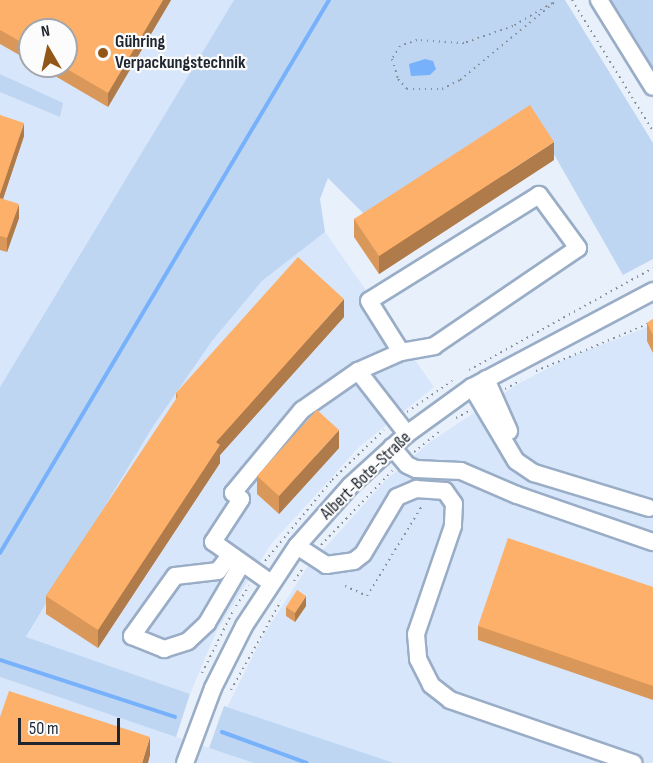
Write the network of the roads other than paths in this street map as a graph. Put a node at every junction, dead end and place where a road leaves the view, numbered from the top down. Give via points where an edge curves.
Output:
1 (599, 0) edge
2 (653, 87) edge
3 (653, 291) edge
4 (401, 352) junction
5 (358, 371) junction
6 (479, 383) junction
7 (407, 435) junction
8 (392, 447) junction
9 (651, 509) edge
10 (653, 542) edge
11 (297, 546) junction
12 (236, 559) junction
13 (271, 583) junction
14 (185, 763) edge
15 (633, 763) edge

1 - 2 street
3 - 6 street, Albert-Bote-Straße
4 - 4 street via 434,346 578,248 539,195 369,301
4 - 5 street
5 - 7 street
5 - 12 street via 302,410 233,493 242,499 213,542
6 - 7 street, Albert-Bote-Straße
6 - 9 street via 516,461 534,473
7 - 8 street, Albert-Bote-Straße
8 - 10 street via 407,465 416,469 461,471 517,495
8 - 11 street, Albert-Bote-Straße via 350,486
11 - 13 street, Albert-Bote-Straße
11 - 15 street via 326,564 354,561 363,554 397,497 417,489 445,492 454,504 453,526 416,634 418,658 431,685 450,700
12 - 12 street via 218,572 176,576 132,636 164,649 188,641 207,623
12 - 13 street
13 - 14 street, Albert-Bote-Straße via 227,657

